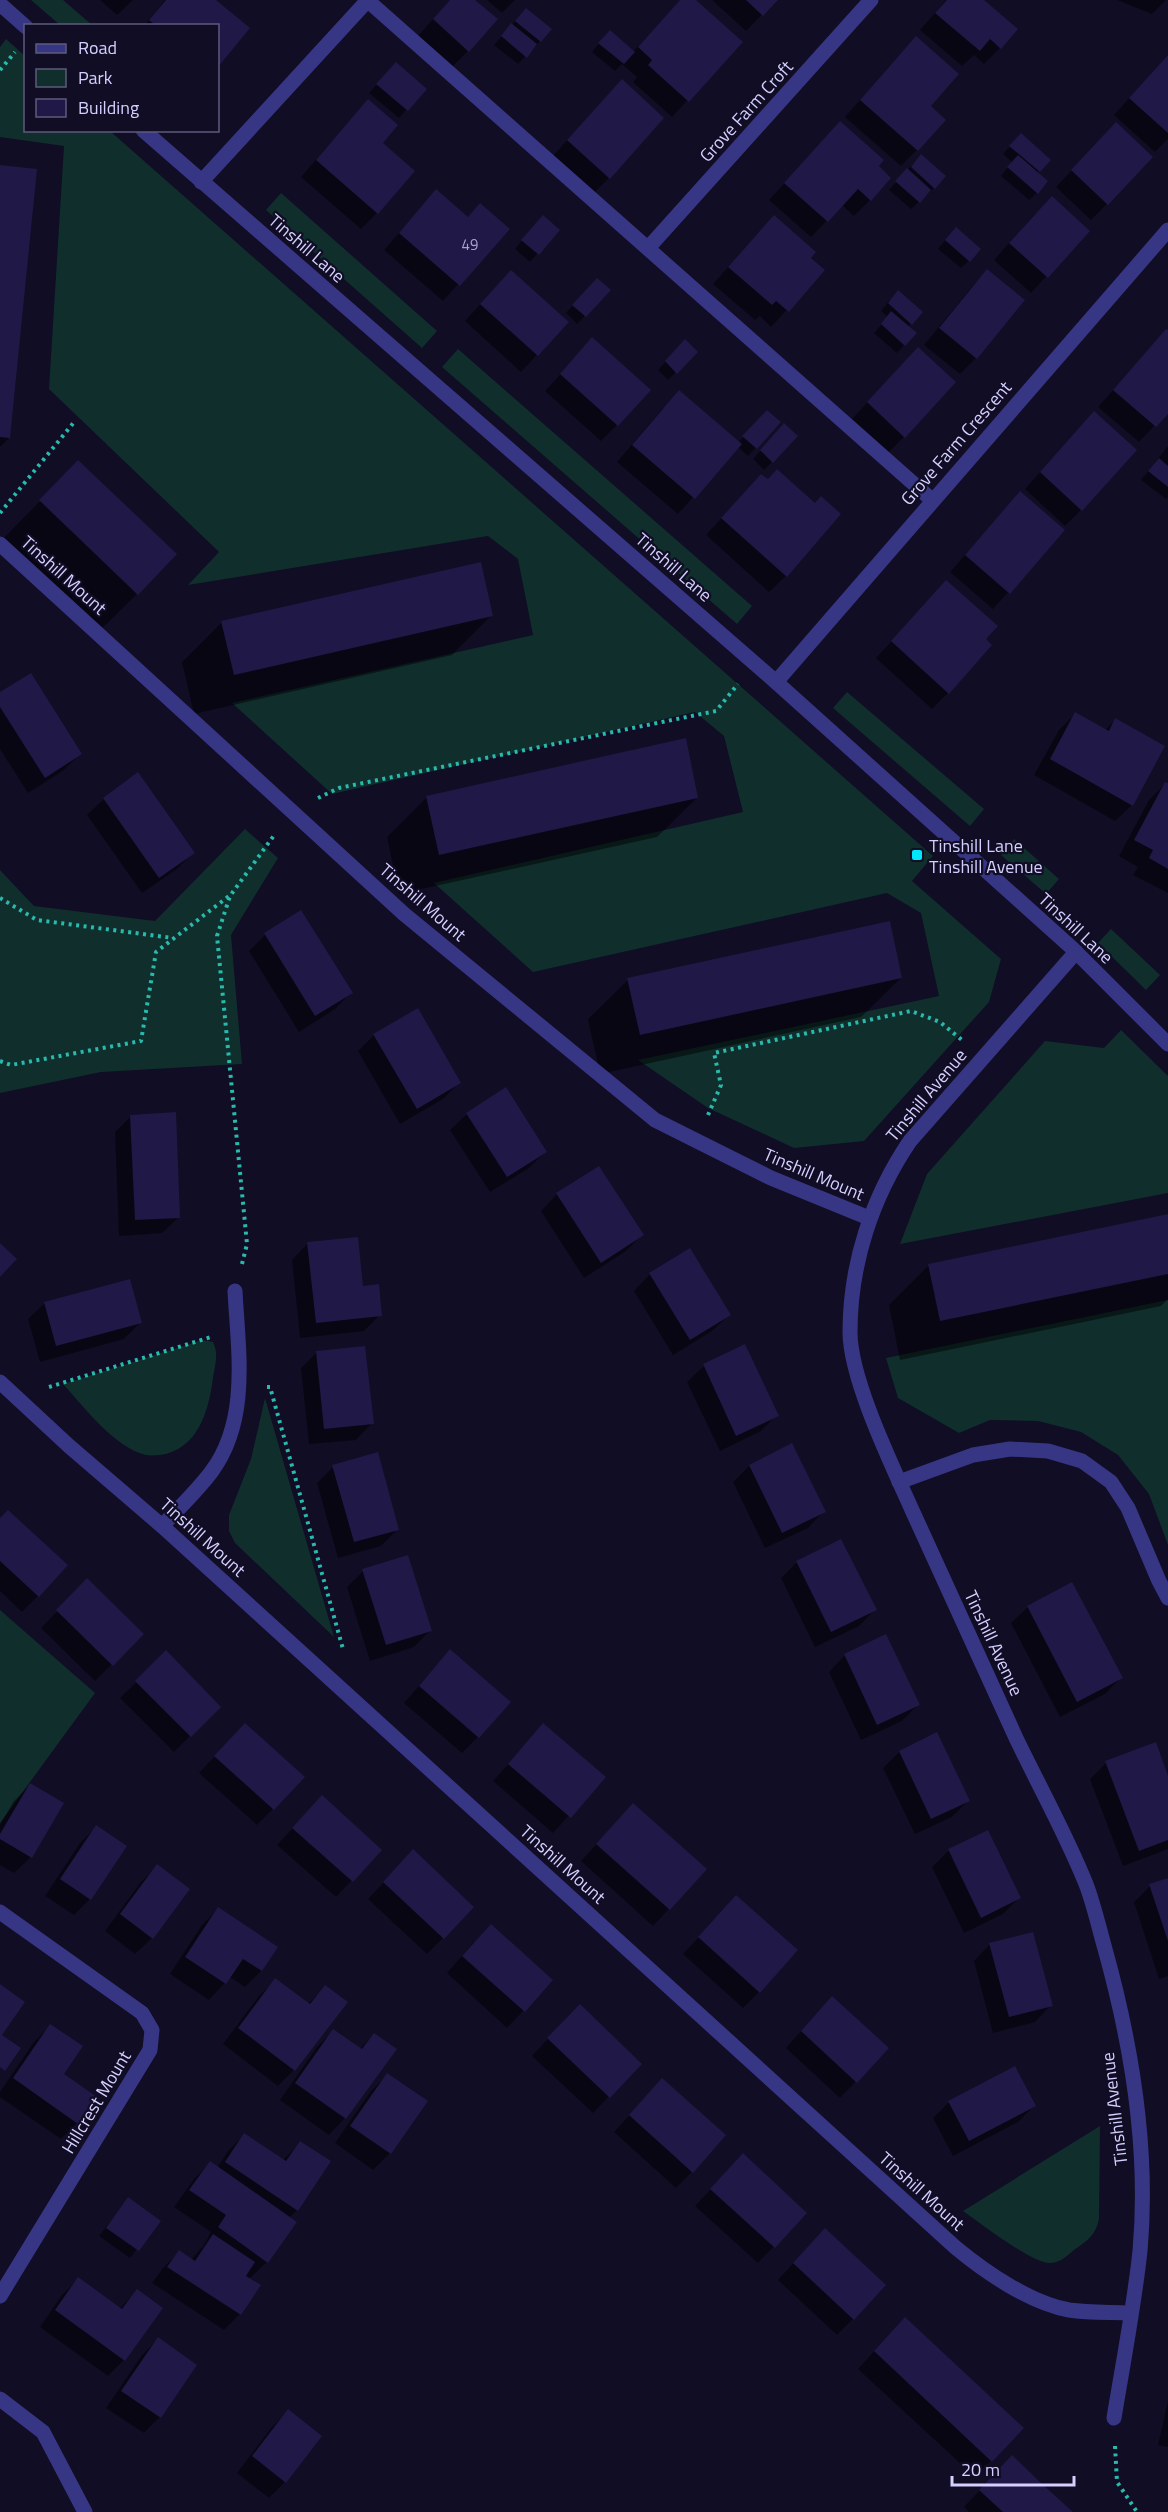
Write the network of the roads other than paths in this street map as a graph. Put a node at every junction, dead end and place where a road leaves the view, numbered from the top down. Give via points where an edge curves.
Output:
1 (368, 0) edge
2 (871, 0) edge
3 (0, 4) edge
4 (24, 25) edge
5 (145, 132) edge
6 (201, 182) junction
7 (1168, 230) edge
8 (649, 247) junction
9 (932, 500) junction
10 (0, 544) edge
11 (776, 682) junction
12 (1076, 952) junction
13 (1168, 1044) edge
14 (869, 1218) junction
15 (235, 1291) road end
16 (0, 1382) edge
17 (900, 1482) junction
18 (162, 1526) junction
19 (1168, 1598) edge
20 (0, 1912) edge
21 (0, 2296) edge
22 (1130, 2313) junction
23 (0, 2399) edge
24 (1114, 2418) road end
25 (85, 2512) edge

1 - 6 street
1 - 8 street
2 - 8 street, Grove Farm Croft
3 - 4 street
5 - 6 street, Tinshill Lane
6 - 11 street, Tinshill Lane
7 - 9 street, Grove Farm Crescent
8 - 9 street
9 - 11 street, Grove Farm Crescent
10 - 14 street, Tinshill Mount via 404,914 655,1120 771,1178
11 - 12 street, Tinshill Lane
12 - 13 street, Tinshill Lane
12 - 14 street, Tinshill Avenue via 909,1141
14 - 17 street, Tinshill Avenue via 854,1279 852,1357
15 - 18 street via 239,1386 229,1436 213,1470
16 - 18 street, Tinshill Mount
17 - 19 street via 974,1455 1010,1449 1048,1451 1082,1461 1111,1482 1128,1508
17 - 22 street, Tinshill Avenue via 1086,1885 1106,1951 1121,2013 1140,2144 1140,2250
18 - 22 street, Tinshill Mount via 987,2273 1031,2296 1068,2309
20 - 21 street, Hillcrest Mount via 142,2013 152,2031 150,2050
22 - 24 street, Tinshill Avenue
23 - 25 street via 43,2432

